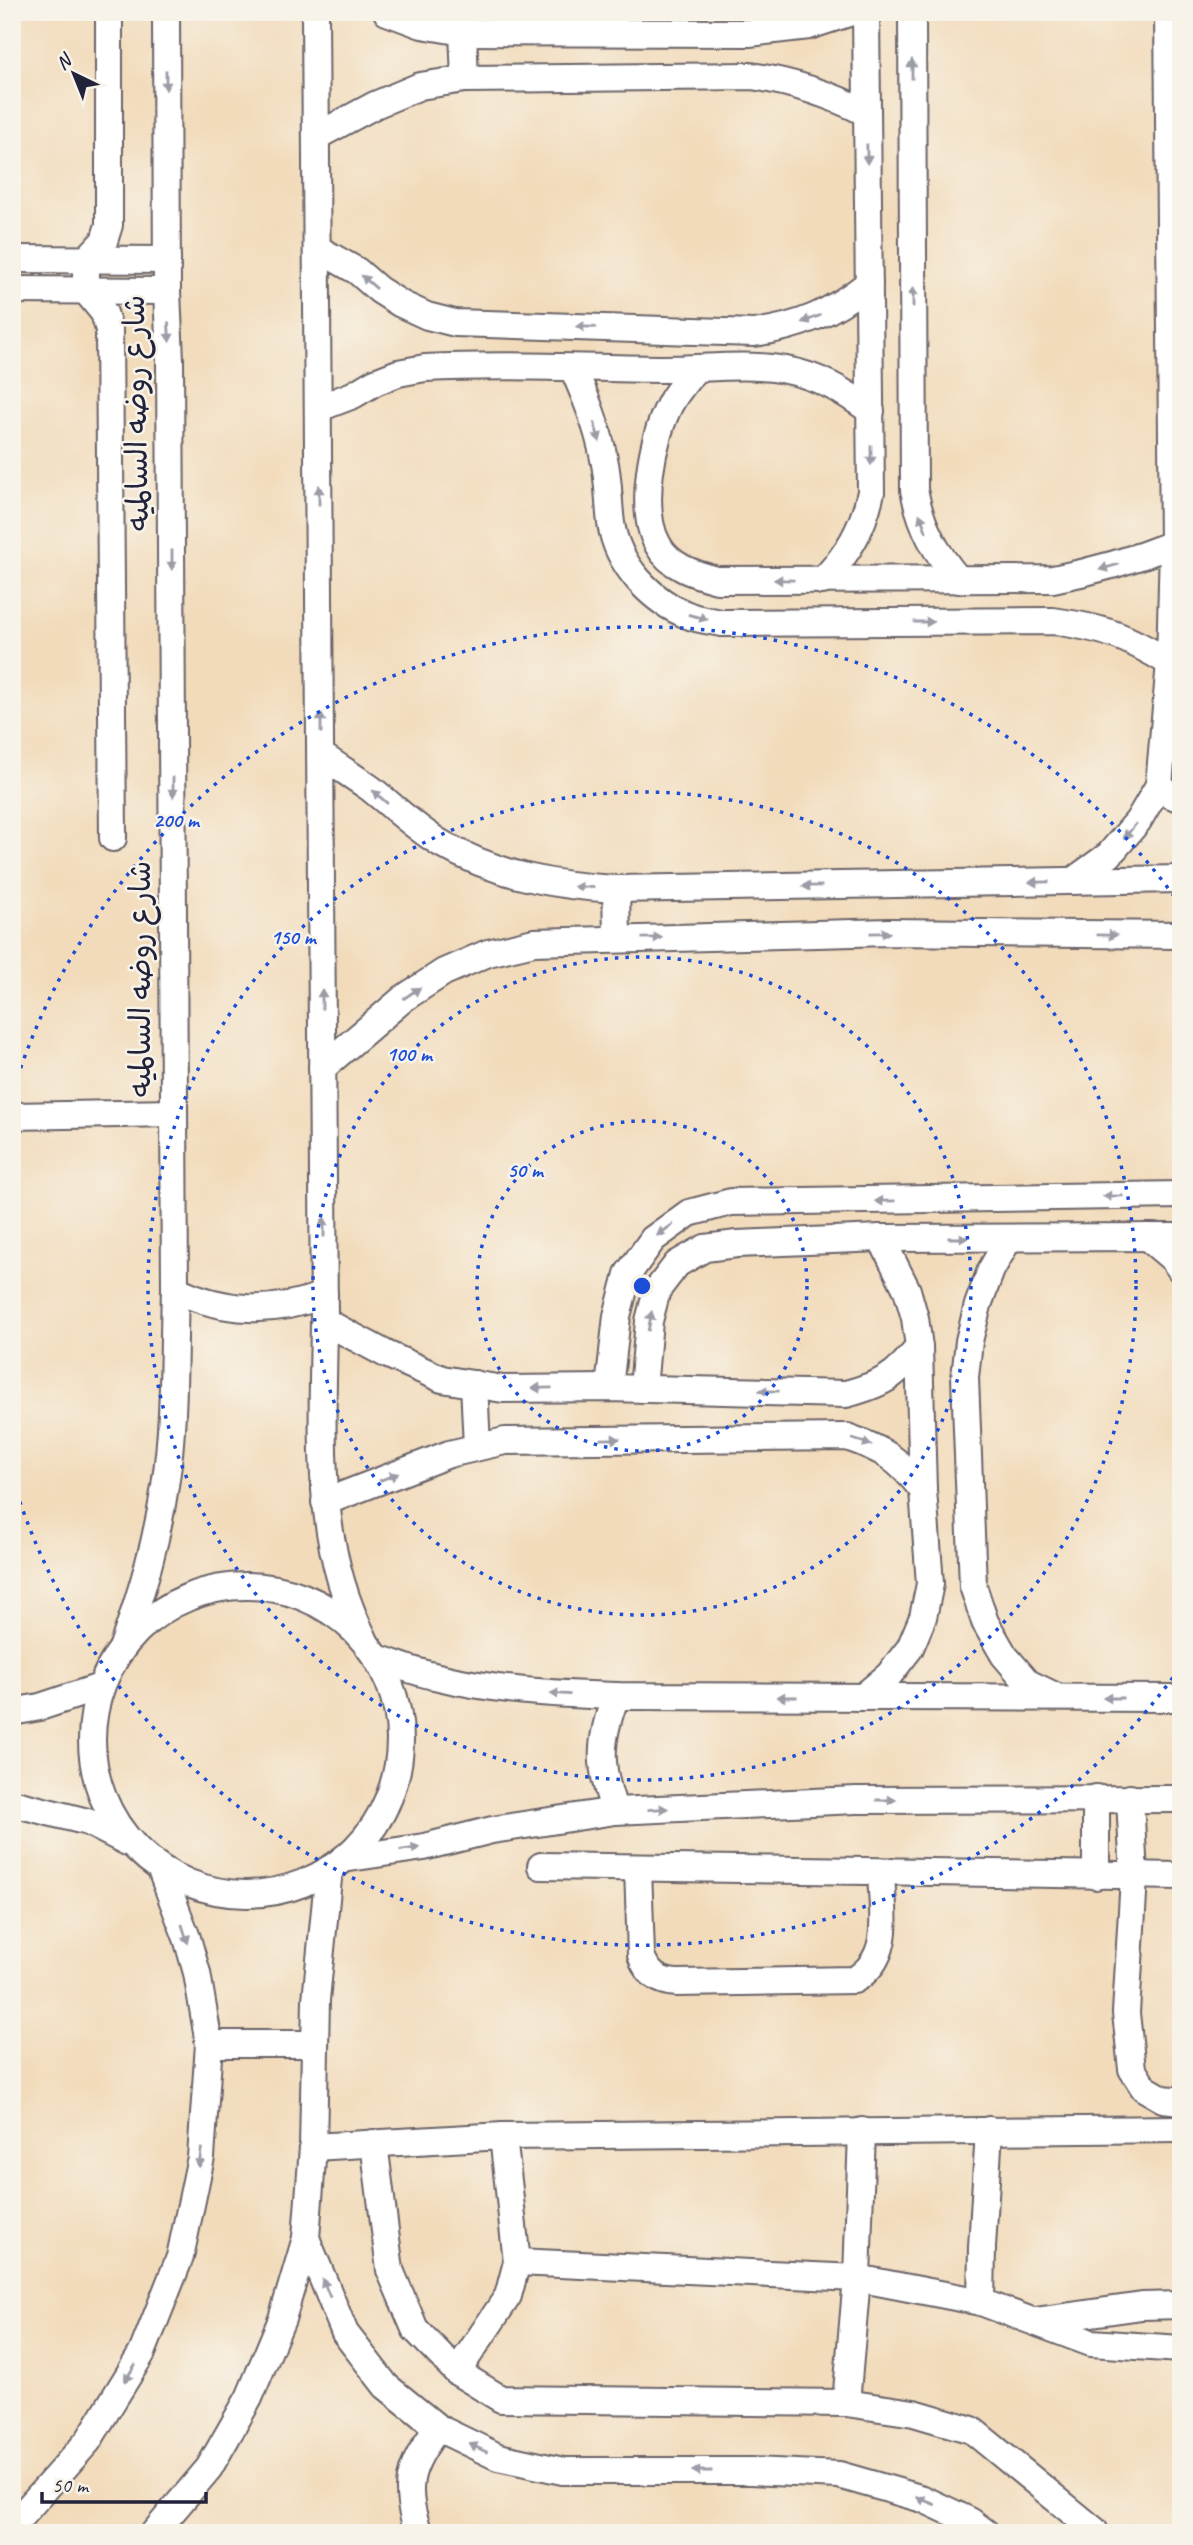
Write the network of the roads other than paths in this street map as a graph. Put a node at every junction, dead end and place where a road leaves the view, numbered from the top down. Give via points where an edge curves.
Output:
1 (109, 12) edge
2 (166, 12) edge
3 (315, 12) edge
4 (387, 12) edge
5 (852, 12) edge
6 (866, 12) edge
7 (912, 12) edge
8 (1168, 12) edge
9 (463, 32) junction
10 (464, 79) junction
11 (867, 113) junction
12 (317, 136) junction
13 (1174, 207) edge
14 (318, 249) junction
15 (12, 259) edge
16 (86, 260) junction
17 (167, 260) junction
18 (869, 283) junction
19 (12, 290) edge
20 (86, 291) junction
21 (167, 291) junction
22 (754, 332) junction
23 (753, 367) junction
24 (573, 368) junction
25 (695, 369) junction
26 (319, 408) junction
27 (871, 411) junction
28 (914, 490) junction
29 (871, 492) junction
30 (1172, 544) junction
31 (1053, 579) junction
32 (959, 580) junction
33 (822, 581) junction
34 (1053, 621) junction
35 (1170, 663) junction
36 (321, 755) junction
37 (1170, 792) edge
38 (113, 838) dead end
39 (1181, 879) edge
40 (1073, 881) junction
41 (616, 889) junction
42 (1181, 935) edge
43 (617, 939) junction
44 (323, 1069) junction
45 (173, 1113) junction
46 (12, 1116) edge
47 (1181, 1195) edge
48 (1147, 1237) junction
49 (1181, 1237) edge
50 (881, 1238) junction
51 (1009, 1238) junction
52 (1181, 1270) edge
53 (175, 1289) junction
54 (324, 1308) junction
55 (919, 1347) junction
56 (474, 1384) junction
57 (609, 1388) junction
58 (643, 1389) junction
59 (816, 1391) junction
60 (815, 1436) junction
61 (477, 1447) junction
62 (923, 1490) junction
63 (325, 1502) junction
64 (930, 1584) junction
65 (974, 1587) junction
66 (123, 1646) junction
67 (371, 1648) junction
68 (100, 1687) junction
69 (1178, 1694) edge
70 (616, 1696) junction
71 (832, 1697) junction
72 (1058, 1698) junction
73 (12, 1712) edge
74 (1096, 1798) junction
75 (1130, 1798) junction
76 (1181, 1799) edge
77 (12, 1803) edge
78 (615, 1811) junction
79 (131, 1843) junction
80 (336, 1864) junction
81 (541, 1866) dead end
82 (638, 1868) junction
83 (161, 1870) junction
84 (881, 1872) junction
85 (1096, 1876) junction
86 (1181, 1876) edge
87 (1134, 1877) junction
88 (209, 2044) junction
89 (314, 2044) junction
90 (1181, 2101) edge
91 (1181, 2129) edge
92 (989, 2130) junction
93 (862, 2131) junction
94 (503, 2137) junction
95 (374, 2143) junction
96 (313, 2147) junction
97 (306, 2238) junction
98 (517, 2262) junction
99 (857, 2278) junction
100 (981, 2302) junction
101 (1181, 2305) edge
102 (1034, 2321) junction
103 (1181, 2349) edge
104 (457, 2372) junction
105 (846, 2403) junction
106 (438, 2428) junction
107 (12, 2526) edge
108 (1094, 2530) dead end
109 (154, 2533) edge
110 (419, 2533) edge
111 (986, 2533) edge

1 - 16 street via 109,225 104,241
2 -> 17 street, شارع روضه السالميه
3 - 12 street
4 - 9 street via 422,25
5 - 9 street via 809,26 749,33
6 - 11 street
28 -> 7 street
8 - 13 street
9 - 10 street
10 - 11 street via 751,76 811,88
10 - 12 street via 420,86
11 -> 18 street
12 - 14 street
13 - 30 street
22 -> 14 street via 455,323 401,304
14 - 26 street
15 - 16 street
16 - 17 street
16 - 20 street
17 - 21 street, شارع روضه السالميه
18 -> 22 street via 816,318
18 - 27 street
19 - 20 street
20 - 21 street
20 - 38 street via 104,313 109,330
21 -> 45 street, شارع روضه السالميه
22 - 23 street
23 - 25 street
23 - 27 street via 814,377
24 - 25 street
24 - 26 street via 425,368 398,373
24 -> 34 street via 597,430 611,525 622,556 639,582 663,603 691,617 722,623
33 -> 25 street via 717,580 675,564 659,547 650,524 649,494 657,433 670,403
36 -> 26 street
27 -> 29 street
28 - 29 street via 900,497
32 -> 28 street via 928,537
29 - 33 street via 855,540
30 -> 31 street via 1094,572
30 - 35 street
31 - 32 street
31 - 34 street
32 - 33 street
34 - 35 street via 1095,627
35 - 37 street
41 -> 36 street via 526,878 483,864 405,819
44 -> 36 street
37 -> 40 street via 1109,855
39 - 40 street
40 -> 41 street
41 - 43 street
43 -> 42 street via 889,932
44 -> 43 street via 404,998 444,972 488,953 534,942
54 -> 44 street
45 - 46 street
45 - 53 street, شارع روضه السالميه
47 -> 57 street via 730,1202 689,1213 653,1239 628,1274 617,1316
48 - 49 street
48 - 51 street
48 - 52 street
50 -> 51 street
50 - 55 street via 906,1290
58 -> 50 street via 649,1321 657,1290 677,1264 705,1248
51 - 65 street via 978,1305 966,1365
53 - 54 street via 216,1304 260,1309 303,1303
53 - 66 street, شارع روضه السالميه via 166,1483 149,1566
54 - 56 street via 386,1354 442,1379
54 - 63 street
55 - 59 street via 900,1370 875,1386 846,1394
55 - 62 street
57 -> 56 street via 503,1389
56 - 61 street
57 - 58 street
59 -> 58 street
59 - 60 street
61 -> 60 street via 505,1441
60 -> 62 street via 847,1437 877,1447 903,1466
63 -> 61 street
62 - 64 street
63 - 67 street via 340,1578 352,1615
64 - 65 street
64 - 71 street via 914,1638 889,1675 863,1697
65 - 72 street via 985,1622 1004,1655 1028,1683
66 - 67 street via 156,1614 196,1593 242,1585 288,1590 330,1609
66 - 68 street
70 -> 67 street via 491,1687 432,1676
67 - 80 street via 393,1691 400,1728 398,1765 388,1800 369,1832
68 - 73 street
68 - 79 street via 92,1728 94,1769 107,1809
69 -> 72 street
71 -> 70 street
70 - 78 street via 605,1724 601,1753
71 - 72 street
74 - 75 street
78 -> 74 street via 856,1800
74 - 85 street
75 - 76 street
75 - 87 street
77 - 79 street via 88,1822
80 -> 78 street via 492,1830
79 - 83 street
80 - 83 street via 298,1885 263,1893 228,1893
80 - 89 street via 319,1956
81 - 82 street
82 - 84 street
82 - 84 street via 641,1955 654,1977 668,1983 854,1980 876,1961 882,1943
83 -> 88 street via 190,1949
84 - 85 street
85 - 87 street
86 - 87 street
87 - 90 street via 1126,2013 1132,2069 1144,2088 1163,2099
88 - 89 street
88 -> 107 street via 201,2157 180,2257 142,2353 88,2441
89 - 96 street
91 - 92 street
92 - 93 street
92 - 100 street
93 - 94 street
93 - 99 street
94 - 95 street
94 - 98 street
95 - 96 street
95 - 104 street via 390,2270 415,2329
96 - 97 street
106 -> 97 street via 386,2386 345,2333
97 - 109 street via 282,2319 249,2398 209,2468
98 - 99 street
98 - 104 street via 508,2296
99 - 100 street
99 - 105 street
100 - 102 street
101 - 102 street
102 - 103 street via 1091,2343
104 - 105 street via 501,2399
105 - 108 street via 914,2413 972,2430
106 - 110 street via 419,2452 410,2481 411,2510
111 -> 106 street via 923,2499 839,2475 563,2470 498,2457

